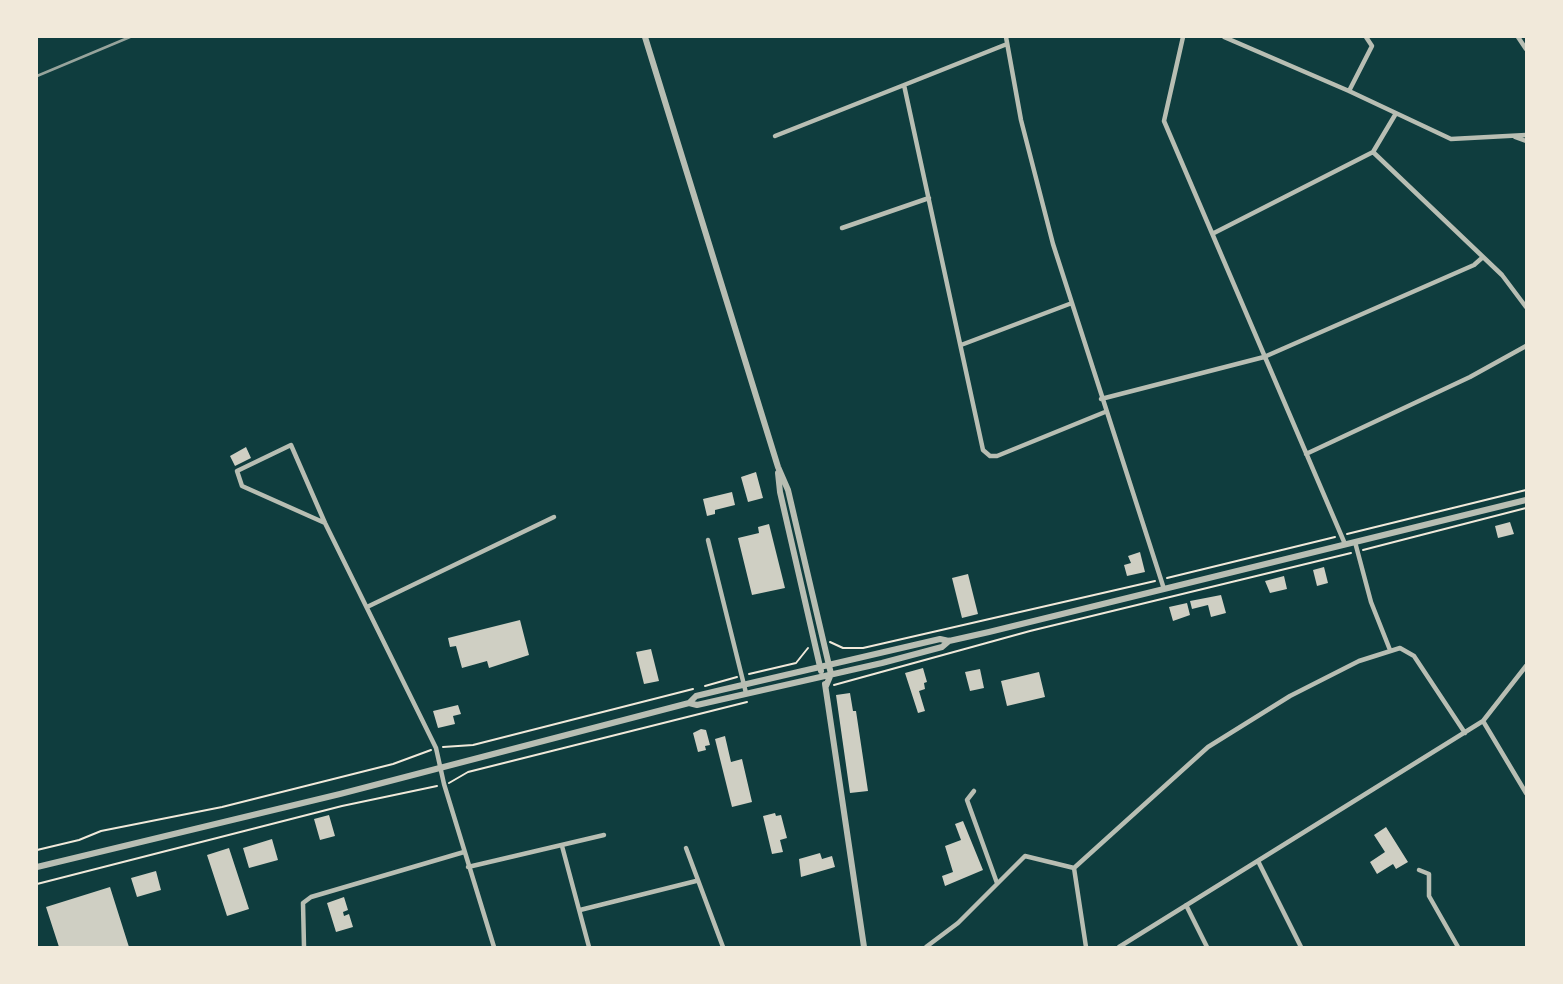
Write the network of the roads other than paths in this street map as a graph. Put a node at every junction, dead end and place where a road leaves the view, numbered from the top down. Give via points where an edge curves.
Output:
1 (645, 37) edge
2 (1006, 37) edge
3 (1183, 37) edge
4 (1224, 37) edge
5 (1366, 37) edge
6 (1518, 37) edge
7 (1007, 44) junction
8 (1526, 49) edge
9 (905, 85) junction
10 (1349, 91) junction
11 (1395, 114) junction
12 (1526, 135) edge
13 (775, 136) dead end
14 (1514, 137) junction
15 (1526, 141) edge
16 (1373, 152) junction
17 (929, 198) junction
18 (842, 228) dead end
19 (1213, 233) junction
20 (1483, 257) junction
21 (1072, 303) junction
22 (1526, 307) edge
23 (961, 345) junction
24 (1526, 346) edge
25 (1264, 357) junction
26 (1101, 399) junction
27 (1105, 412) junction
28 (1306, 454) junction
29 (778, 467) junction
30 (1526, 500) edge
31 (554, 517) dead end
32 (325, 523) junction
33 (708, 540) dead end
34 (1355, 542) junction
35 (1345, 544) junction
36 (1164, 589) junction
37 (367, 607) junction
38 (948, 641) junction
39 (1390, 650) junction
40 (829, 665) junction
41 (1526, 666) edge
42 (820, 667) junction
43 (831, 674) junction
44 (822, 676) junction
45 (744, 684) junction
46 (826, 686) junction
47 (746, 693) junction
48 (689, 703) junction
49 (1483, 721) junction
50 (1465, 733) junction
51 (440, 768) junction
52 (974, 791) dead end
53 (1526, 793) edge
54 (604, 835) dead end
55 (562, 846) junction
56 (686, 848) dead end
57 (464, 852) junction
58 (1258, 861) junction
59 (37, 867) edge
60 (468, 867) junction
61 (1074, 868) junction
62 (1419, 870) dead end
63 (696, 881) junction
64 (997, 883) junction
65 (1186, 905) junction
66 (580, 910) junction
67 (304, 947) edge
68 (494, 947) edge
69 (589, 947) edge
70 (723, 947) edge
71 (864, 947) edge
72 (926, 947) edge
73 (1086, 947) edge
74 (1119, 947) edge
75 (1207, 947) edge
76 (1301, 947) edge
77 (1458, 947) edge

1 - 29 street
2 - 7 street
3 - 19 street via 1164,121
4 - 10 street
5 - 10 street via 1372,46
6 - 8 street
7 - 9 street
7 - 21 street via 1029,154
9 - 13 street
9 - 17 street
10 - 11 street
11 - 14 street via 1451,139
11 - 16 street
12 - 14 street
14 - 15 street
16 - 19 street
16 - 20 street
17 - 18 street
17 - 23 street
19 - 25 street
20 - 22 street
20 - 25 street via 1474,265
21 - 23 street
21 - 26 street
23 - 27 street via 983,450 990,456
24 - 28 street
25 - 26 street
25 - 28 street
26 - 27 street
27 - 36 street
28 - 35 street
29 - 40 street via 788,490
29 - 42 street
30 - 34 street
31 - 37 street
32 - 32 street via 242,485 237,471 290,445
32 - 37 street
33 - 45 street
34 - 35 street
34 - 39 street
35 - 36 street
36 - 38 street
37 - 51 street via 436,748
38 - 40 street via 940,639
38 - 43 street via 942,647
39 - 50 street via 1400,648 1414,656
39 - 61 street via 1331,674 1216,741
40 - 42 street
40 - 43 street
41 - 49 street
42 - 44 street
42 - 45 street
43 - 44 street
43 - 46 street
44 - 46 street
44 - 47 street
45 - 47 street
45 - 48 street via 696,696
46 - 71 street
47 - 48 street
48 - 51 street
49 - 50 street
49 - 53 street
50 - 58 street
51 - 57 street
51 - 59 street
52 - 64 street via 967,800
54 - 55 street
55 - 60 street
55 - 66 street
56 - 63 street
57 - 60 street
57 - 67 street via 319,894 303,903
58 - 65 street
58 - 76 street
60 - 68 street
61 - 64 street via 1031,855
61 - 73 street
62 - 77 street via 1429,874 1429,896
63 - 66 street
63 - 70 street
64 - 72 street via 958,923
65 - 74 street
65 - 75 street
66 - 69 street

